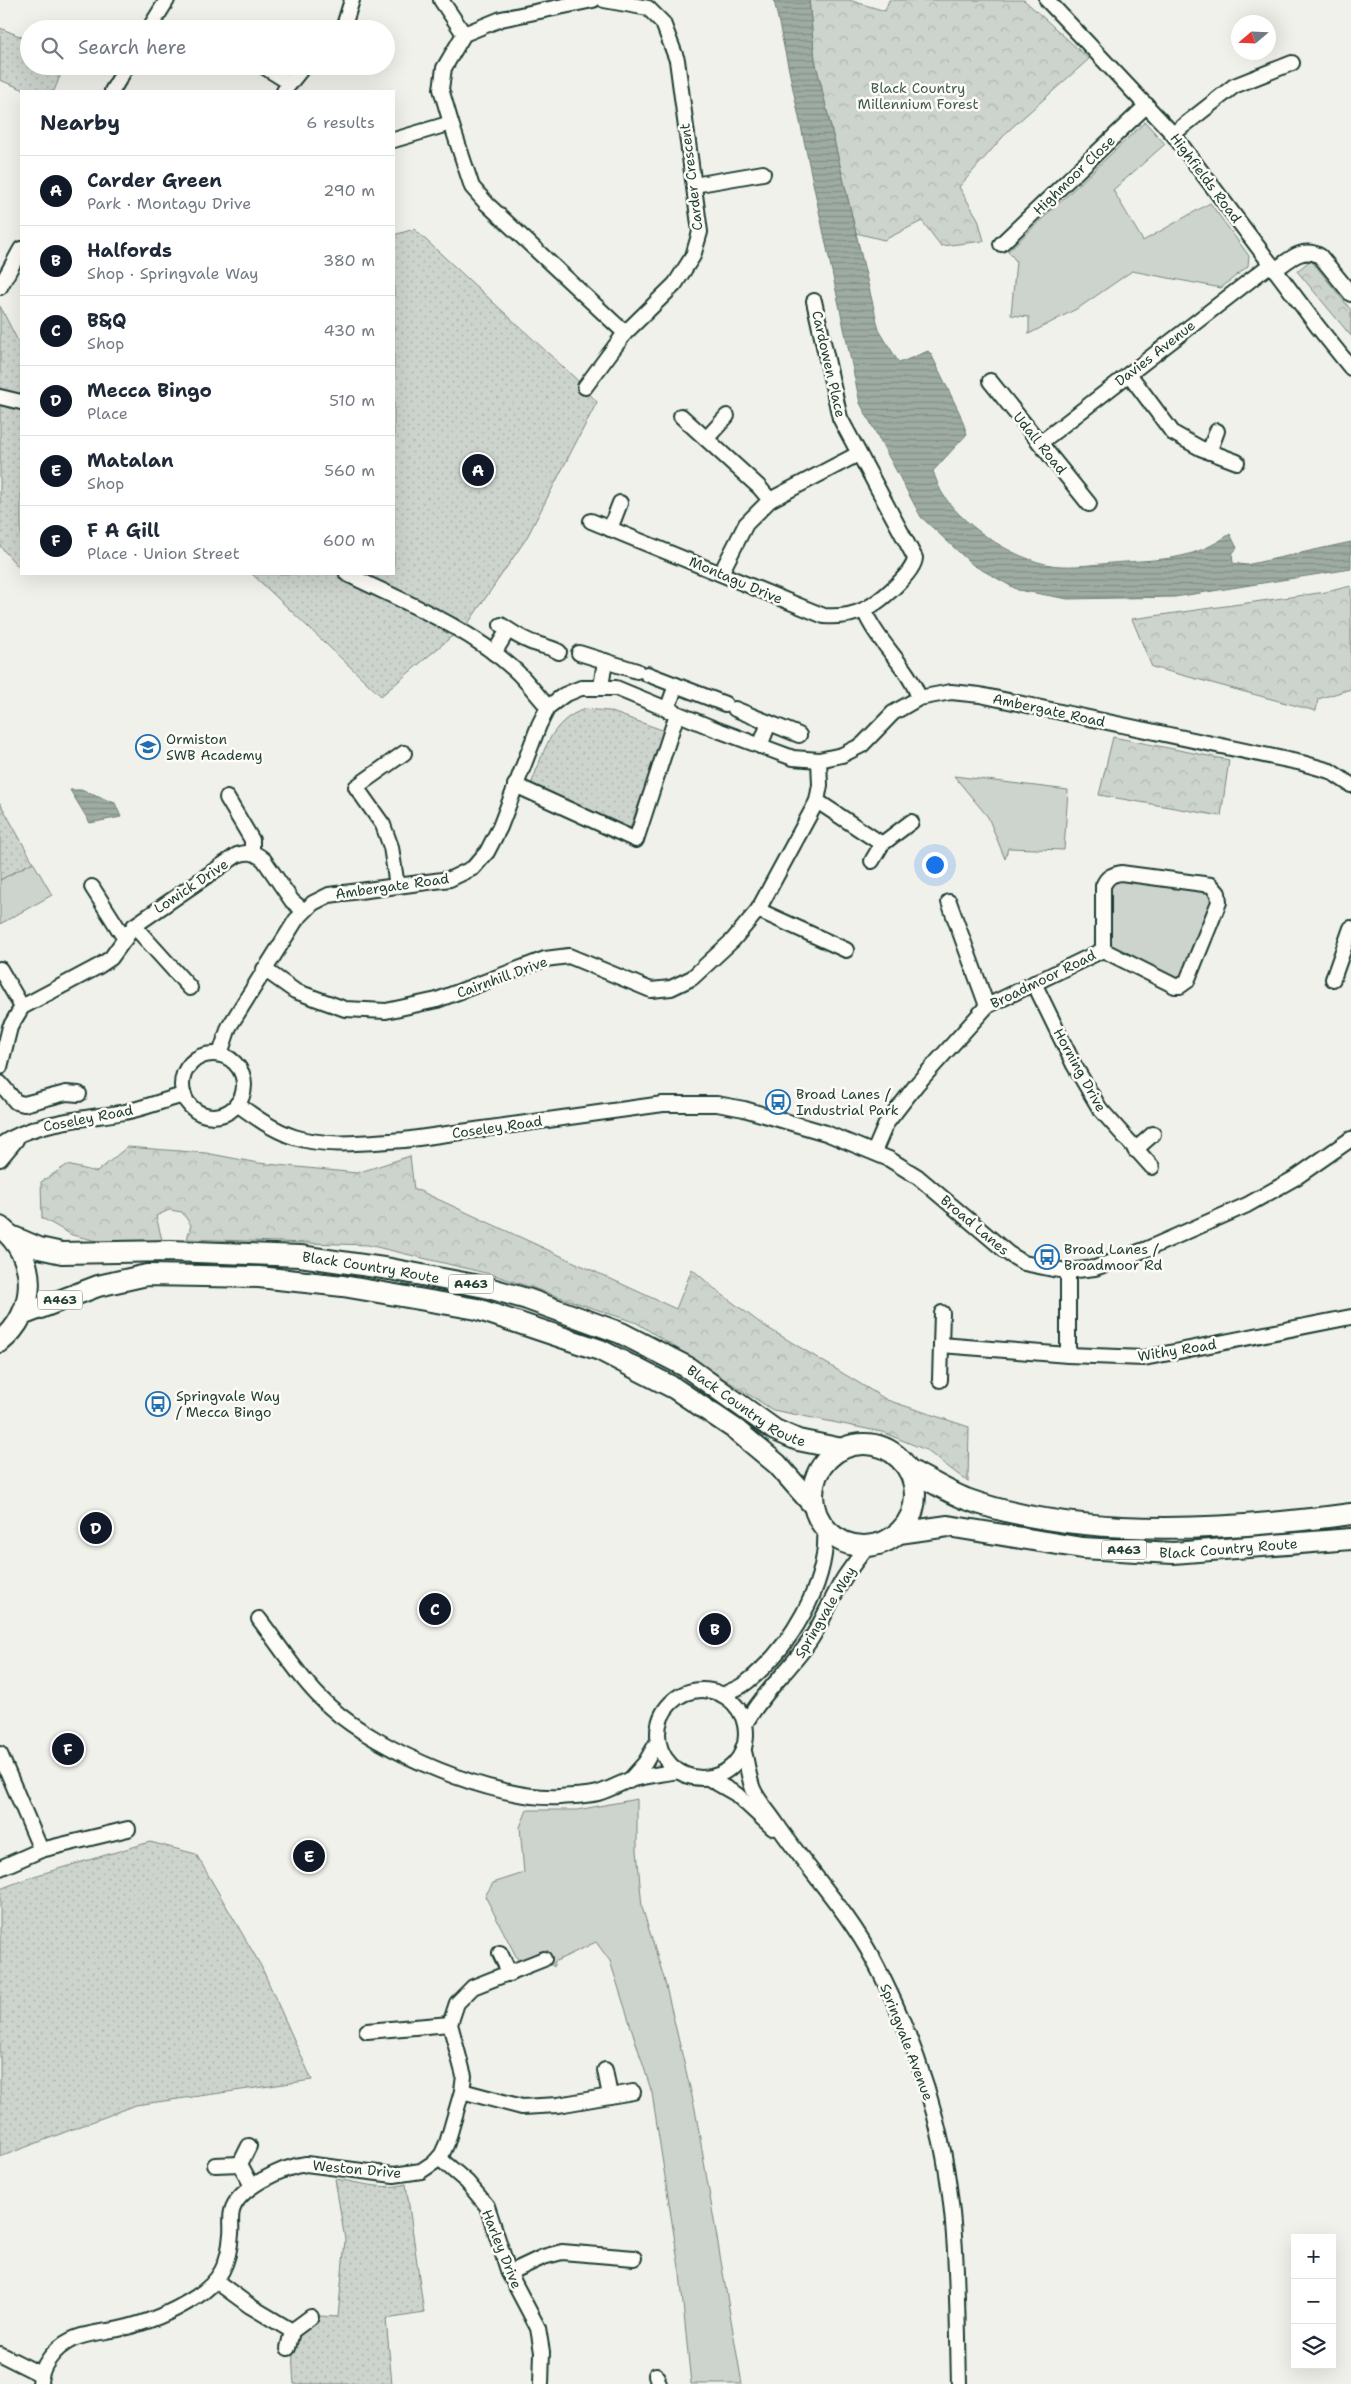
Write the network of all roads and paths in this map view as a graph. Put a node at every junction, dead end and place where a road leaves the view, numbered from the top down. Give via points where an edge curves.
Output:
1 (167, 0) edge
2 (352, 0) edge
3 (441, 0) edge
4 (593, 0) edge
5 (604, 0) edge
6 (1046, 0) edge
7 (562, 2) edge
8 (651, 4) edge
9 (155, 20) edge
10 (346, 20) edge
11 (464, 34) junction
12 (1292, 63) dead end
13 (122, 75) edge
14 (273, 75) edge
15 (297, 75) edge
16 (287, 87) edge
17 (113, 90) edge
18 (1147, 105) junction
19 (451, 123) junction
20 (1173, 134) junction
21 (395, 140) edge
22 (763, 173) dead end
23 (694, 185) junction
24 (1001, 244) dead end
25 (20, 251) edge
26 (1273, 267) junction
27 (0, 287) edge
28 (1351, 294) edge
29 (814, 301) dead end
30 (625, 334) junction
31 (1351, 368) edge
32 (1129, 374) junction
33 (990, 381) dead end
34 (585, 387) dead end
35 (0, 397) edge
36 (20, 402) edge
37 (681, 416) dead end
38 (727, 416) dead end
39 (1217, 431) dead end
40 (706, 438) junction
41 (1040, 443) junction
42 (1209, 452) junction
43 (858, 454) junction
44 (1238, 462) dead end
45 (770, 500) junction
46 (620, 503) dead end
47 (1089, 504) dead end
48 (591, 521) dead end
49 (610, 529) junction
50 (721, 574) junction
51 (349, 575) edge
52 (892, 587) joint
53 (864, 610) junction
54 (559, 652) dead end
55 (579, 652) dead end
56 (494, 653) junction
57 (605, 661) junction
58 (676, 685) junction
59 (601, 687) junction
60 (919, 698) junction
61 (548, 708) junction
62 (672, 712) junction
63 (769, 723) junction
64 (799, 735) dead end
65 (760, 746) junction
66 (404, 753) dead end
67 (819, 760) junction
68 (515, 785) junction
69 (1351, 785) edge
70 (227, 798) dead end
71 (817, 801) junction
72 (911, 822) dead end
73 (882, 844) junction
74 (252, 852) junction
75 (872, 861) dead end
76 (397, 886) junction
77 (92, 887) dead end
78 (949, 902) dead end
79 (303, 910) junction
80 (758, 910) junction
81 (134, 926) junction
82 (1351, 928) edge
83 (125, 939) junction
84 (846, 950) dead end
85 (1103, 950) junction
86 (0, 969) edge
87 (264, 969) junction
88 (1333, 979) dead end
89 (1034, 983) junction
90 (190, 988) dead end
91 (987, 1006) junction
92 (22, 1007) junction
93 (220, 1054) junction
94 (0, 1067) edge
95 (0, 1083) edge
96 (79, 1094) dead end
97 (184, 1095) junction
98 (237, 1104) junction
99 (764, 1114) joint
100 (22, 1134) junction
101 (1153, 1134) dead end
102 (1351, 1139) edge
103 (0, 1145) edge
104 (1135, 1150) junction
105 (874, 1152) junction
106 (0, 1159) edge
107 (1152, 1166) dead end
108 (5, 1232) edge
109 (1068, 1271) junction
110 (942, 1313) dead end
111 (22, 1315) junction
112 (1351, 1316) edge
113 (0, 1342) edge
114 (941, 1345) junction
115 (1068, 1355) junction
116 (940, 1380) dead end
117 (842, 1449) junction
118 (908, 1470) junction
119 (814, 1506) junction
120 (1351, 1514) edge
121 (825, 1529) junction
122 (899, 1533) junction
123 (1351, 1540) edge
124 (867, 1547) junction
125 (259, 1619) dead end
126 (723, 1695) junction
127 (745, 1724) junction
128 (658, 1740) junction
129 (743, 1748) junction
130 (0, 1754) edge
131 (678, 1771) junction
132 (708, 1778) junction
133 (628, 1781) junction
134 (128, 1830) dead end
135 (792, 1846) junction
136 (41, 1850) junction
137 (0, 1868) edge
138 (500, 1953) dead end
139 (544, 1959) dead end
140 (510, 1974) junction
141 (450, 2024) junction
142 (367, 2031) dead end
143 (605, 2070) dead end
144 (462, 2091) junction
145 (633, 2092) dead end
146 (610, 2096) junction
147 (249, 2146) dead end
148 (439, 2158) junction
149 (240, 2164) junction
150 (215, 2165) dead end
151 (252, 2186) junction
152 (634, 2258) dead end
153 (509, 2273) junction
154 (216, 2281) junction
155 (311, 2317) dead end
156 (292, 2331) junction
157 (288, 2348) dead end
158 (0, 2354) edge
159 (40, 2379) edge
160 (541, 2384) edge
161 (959, 2384) edge

1 - 9 street
2 - 10 street
3 - 11 street
4 - 7 street
5 - 8 street, Carder Crescent
6 - 18 street, Highfields Road
7 - 11 street via 501,19
8 - 23 street, Carder Crescent via 677,60
11 - 19 street via 444,68 441,89
12 - 20 street via 1234,86
13 - 17 street
14 - 16 street
15 - 16 street
18 - 20 street, Highfields Road
18 - 24 street, Highmoor Close
19 - 21 street
19 - 30 street via 472,187
20 - 26 street, Highfields Road
22 - 23 street
23 - 30 street, Carder Crescent via 700,232 693,256 675,284
25 - 27 street
26 - 28 street, Davies Avenue via 1299,253 1314,253
26 - 31 street, Highfields Road
26 - 32 street, Davies Avenue
29 - 43 street, Cardowen Place via 840,418
30 - 34 street, Carder Crescent
32 - 41 street, Davies Avenue
32 - 42 street via 1173,433
33 - 41 street, Udall Road
35 - 36 street
37 - 40 street
38 - 40 street
39 - 42 street
40 - 45 street
41 - 47 street, Udall Road
42 - 44 street
43 - 45 street
43 - 52 street, Cardowen Place via 915,558 910,571
45 - 50 street via 746,524
46 - 49 street
48 - 49 street, Montagu Drive
49 - 50 street, Montagu Drive
50 - 53 street, Montagu Drive via 824,616 838,617
51 - 56 street via 458,629
52 - 53 street, Montagu Drive
53 - 60 street via 875,634 915,686
54 - 56 street via 504,628
55 - 57 street
56 - 61 street via 516,671
57 - 58 street
57 - 59 street
58 - 62 street
58 - 63 street
59 - 61 street, Ambergate Road via 581,688 564,695
59 - 62 street, Ambergate Road via 616,688
60 - 67 street, Ambergate Road via 893,713 862,745 842,755
60 - 69 street, Ambergate Road via 952,692 980,695 1302,763 1330,771
61 - 68 street, Ambergate Road
62 - 65 street, Ambergate Road
62 - 68 street via 636,840
63 - 64 street
63 - 65 street
65 - 67 street, Ambergate Road via 794,758
66 - 76 street via 356,787 383,826 391,847
67 - 71 street, Cairnhill Drive
68 - 76 street, Ambergate Road via 500,827 487,852 473,868 450,879
70 - 74 street via 252,840
71 - 73 street
71 - 80 street, Cairnhill Drive
72 - 73 street
73 - 75 street
74 - 79 street via 264,860 292,901
74 - 81 street, Lowick Drive via 237,855 211,871 193,887
76 - 79 street, Ambergate Road via 329,895
77 - 83 street
78 - 91 street
79 - 87 street, Ambergate Road
80 - 84 street
80 - 87 street, Cairnhill Drive via 733,940 692,978 671,988 651,990 569,956 545,959 437,1000 386,1011 345,1009 295,991
81 - 83 street, Lowick Drive
81 - 90 street
82 - 88 street
83 - 92 street, Lowick Drive via 111,958 99,966
85 - 85 street, Broadmoor Road via 1180,986 1187,981 1219,902 1218,893 1211,885 1112,874 1103,886
85 - 89 street, Broadmoor Road
86 - 92 street
87 - 93 street, Ambergate Road via 229,1027
89 - 91 street, Broadmoor Road
89 - 104 street, Horning Drive via 1074,1065 1100,1109
91 - 105 street, Broadmoor Road via 886,1124
92 - 94 street via 10,1027
93 - 97 street via 208,1054 190,1064 182,1081
93 - 98 street via 239,1068 243,1079 244,1087
95 - 96 street via 16,1102 24,1104 66,1093
97 - 98 street via 198,1112 212,1116 230,1111
97 - 100 street, Coseley Road via 128,1111 41,1126
98 - 99 street, Coseley Road via 293,1137 339,1142 404,1140 663,1104 717,1104
99 - 105 street, Broad Lanes
100 - 103 street, Coseley Road
100 - 106 street, Coseley Road
101 - 104 street
102 - 109 street, Broad Lanes via 1277,1188 1222,1217 1115,1261 1095,1268
104 - 107 street, Horning Drive
105 - 109 street, Broad Lanes via 918,1177 1009,1254 1024,1263
108 - 111 highway, A463 via 24,1257 29,1278 29,1294
108 - 117 highway, Black Country Route / A463 via 39,1248 62,1253 170,1251 300,1256 485,1287 621,1333 687,1367 775,1430 798,1440
109 - 115 street
110 - 114 street
111 - 113 highway, A463
111 - 119 highway, Black Country Route / A463 via 98,1286 147,1276 259,1277 343,1286 477,1309 600,1350 674,1388 734,1428 778,1464
112 - 115 street, Withy Road via 1144,1358
114 - 115 street, Withy Road
114 - 116 street
117 - 118 highway, A463 via 864,1444 879,1446 893,1453
117 - 119 highway, A463 via 826,1460 821,1468 813,1487
118 - 120 highway, Black Country Route / A463 via 966,1499 1027,1515 1088,1524 1180,1527 1274,1525
118 - 122 highway, A463 via 915,1491 915,1504
119 - 121 highway, A463
121 - 124 highway via 843,1542
121 - 126 street, Springvale Way via 826,1548 821,1572 814,1594 801,1617 764,1666 746,1683
122 - 123 highway, Black Country Route / A463 via 948,1526 1082,1548 1173,1553
122 - 124 highway, A463
124 - 127 street, Springvale Way via 844,1579 812,1638 757,1703
125 - 133 street via 298,1674 331,1708 377,1741 442,1772 510,1792 558,1797 596,1794
126 - 127 street via 734,1704
126 - 128 street via 704,1690 679,1696 663,1713 658,1726
127 - 129 street
128 - 131 street via 663,1754
128 - 133 street via 646,1763
129 - 132 street via 730,1768
129 - 135 street, Springvale Avenue via 753,1789
130 - 136 street
131 - 132 street
131 - 133 street
132 - 135 street, Springvale Avenue via 736,1794
134 - 136 street
135 - 161 street, Springvale Avenue via 844,1912 873,1958 898,2010 932,2105 951,2212
136 - 137 street
138 - 140 street
139 - 140 street
140 - 141 street via 473,1987 458,2003
141 - 142 street
141 - 144 street via 464,2076
143 - 146 street
144 - 146 street via 522,2107
144 - 148 street via 447,2143
145 - 146 street
147 - 149 street
148 - 151 street, Weston Drive via 420,2172 394,2175 324,2165 294,2166
148 - 153 street, Harley Drive via 467,2182 487,2206
149 - 150 street
149 - 151 street
151 - 154 street, Weston Drive via 232,2209 229,2247 223,2271
152 - 153 street via 562,2252
153 - 160 street, Harley Drive via 538,2328 542,2352
154 - 156 street
154 - 159 street via 171,2312 71,2340 52,2355
155 - 156 street
156 - 157 street
158 - 159 street

